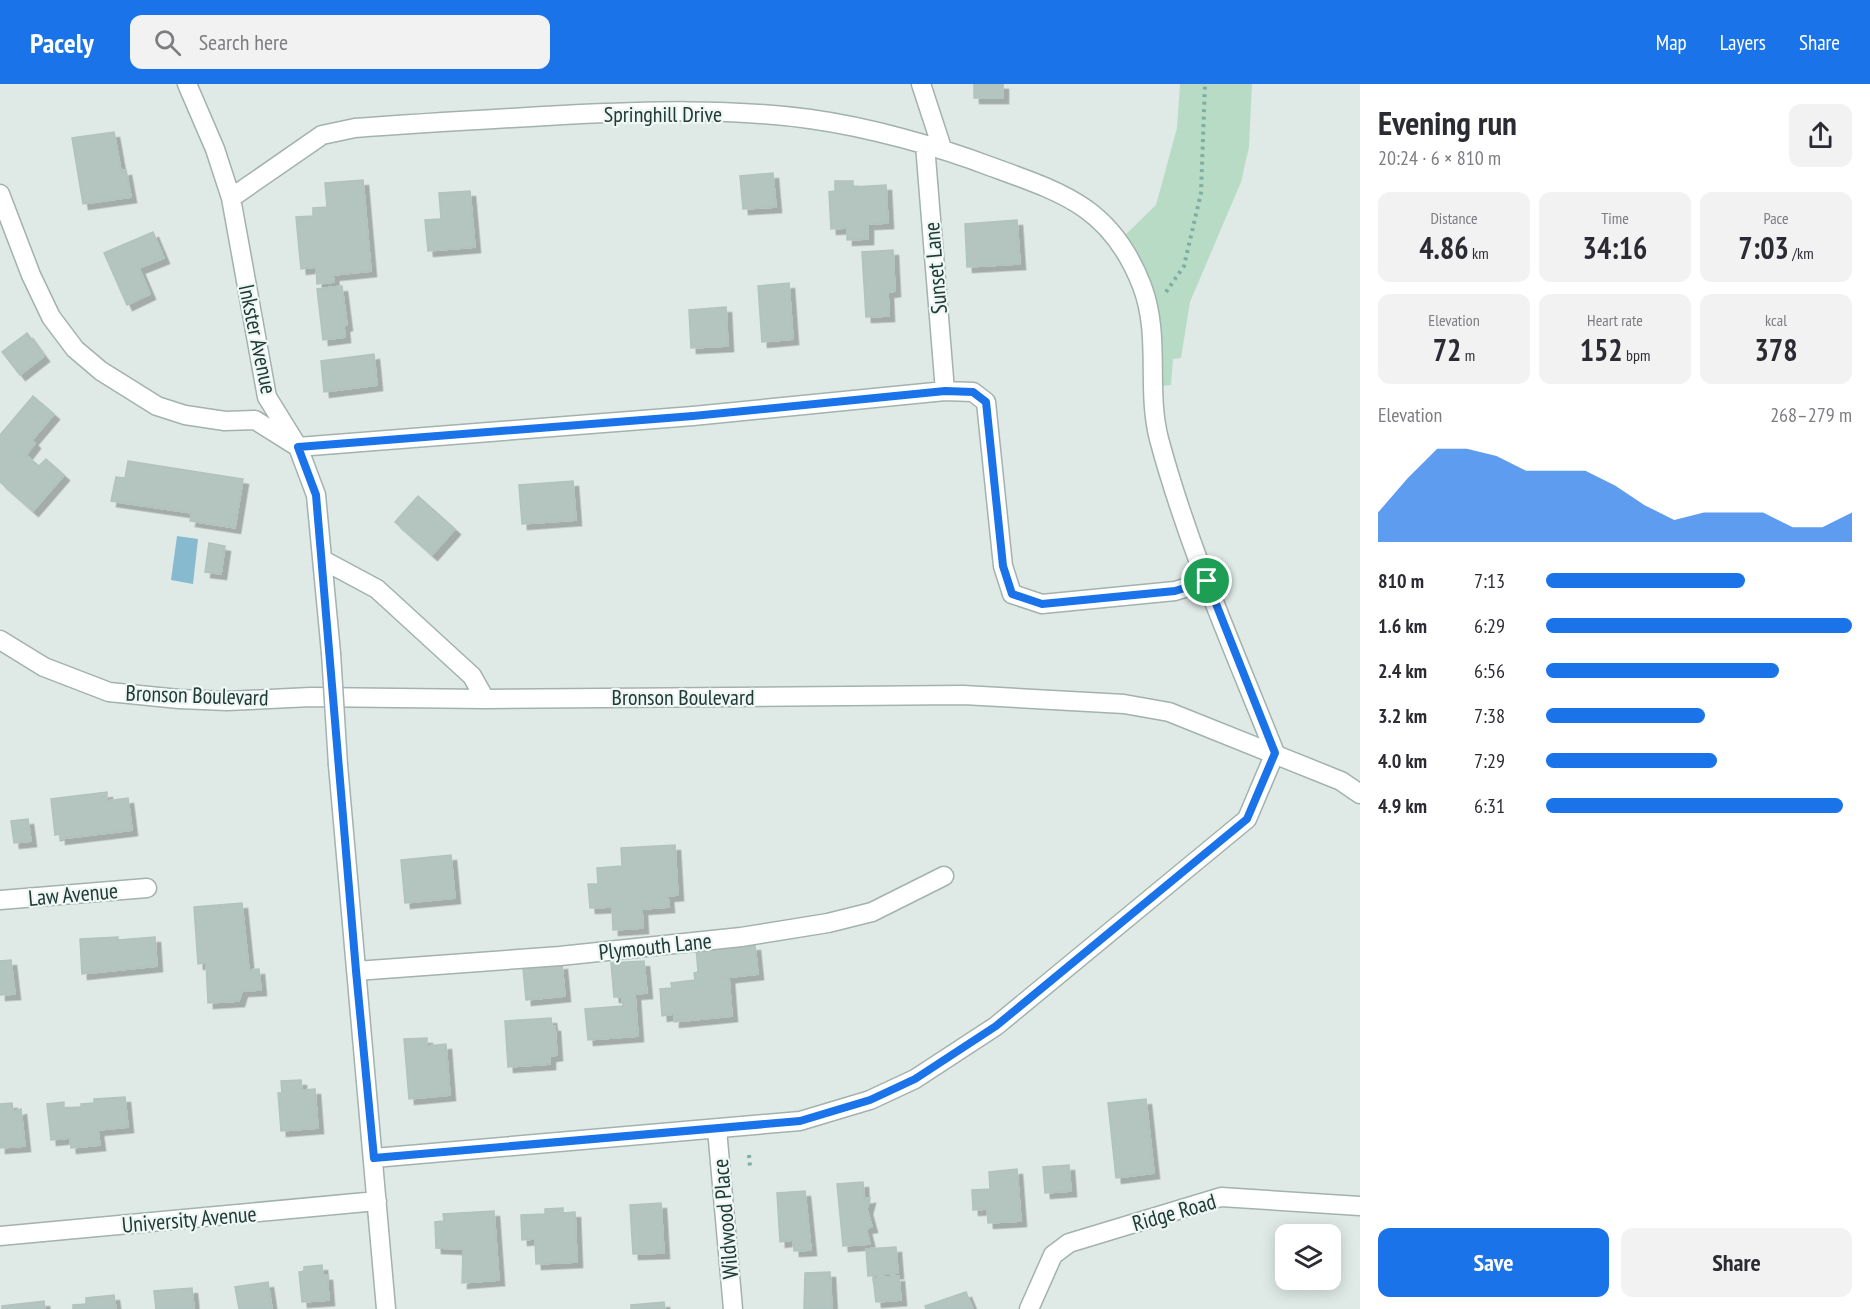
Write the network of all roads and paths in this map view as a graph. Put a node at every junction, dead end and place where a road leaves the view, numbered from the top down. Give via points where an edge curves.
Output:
1 (187, 84) edge
2 (921, 84) edge
3 (1205, 84) edge
4 (934, 147) junction
5 (0, 194) edge
6 (231, 198) junction
7 (1150, 316) junction
8 (945, 391) junction
9 (298, 447) junction
10 (323, 560) junction
11 (1207, 581) junction
12 (0, 640) edge
13 (485, 699) junction
14 (1275, 753) junction
15 (1360, 794) edge
16 (944, 876) dead end
17 (147, 888) dead end
18 (0, 900) edge
19 (356, 971) junction
20 (717, 1129) junction
21 (749, 1155) dead end
22 (374, 1158) junction
23 (750, 1167) dead end
24 (377, 1201) junction
25 (1360, 1206) edge
26 (0, 1236) edge
27 (386, 1309) edge
28 (733, 1309) edge
29 (1029, 1309) edge

1 - 6 street, Inkster Avenue
2 - 4 street, Sunset Lane
3 - 7 path via 1200,193 1184,266
4 - 6 street, Springhill Drive via 811,119 652,111 378,126 322,135
4 - 7 street, Springhill Drive via 1048,187 1097,215 1143,287
4 - 8 street, Sunset Lane
5 - 9 street via 31,275 51,316 75,349 101,371 157,406 225,421 255,420
6 - 9 street, Inkster Avenue via 267,397
7 - 11 street via 1158,436
8 - 9 street via 681,417
8 - 11 street via 973,392 986,402 1003,566 1012,594 1042,604 1175,591
9 - 10 street, Inkster Avenue via 316,495
10 - 13 street via 377,589 472,676
10 - 19 street, Inkster Avenue, bridge
11 - 14 street
12 - 13 street, Bronson Boulevard via 45,667 109,692 227,700
13 - 14 street, Bronson Boulevard via 963,695 1124,704 1169,712
14 - 15 street, Bronson Boulevard via 1341,781
14 - 20 street via 1247,819 996,1026 956,1054 870,1100 800,1121
16 - 19 street, Plymouth Lane via 872,912 828,923 560,956
17 - 18 street, Law Avenue
19 - 22 street, Inkster Avenue
20 - 22 street
20 - 28 street, Wildwood Place
21 - 23 path
22 - 24 street, Inkster Avenue
24 - 26 street, University Avenue
24 - 27 street, Inkster Avenue
25 - 29 street, Ridge Road via 1221,1197 1069,1243 1053,1255

